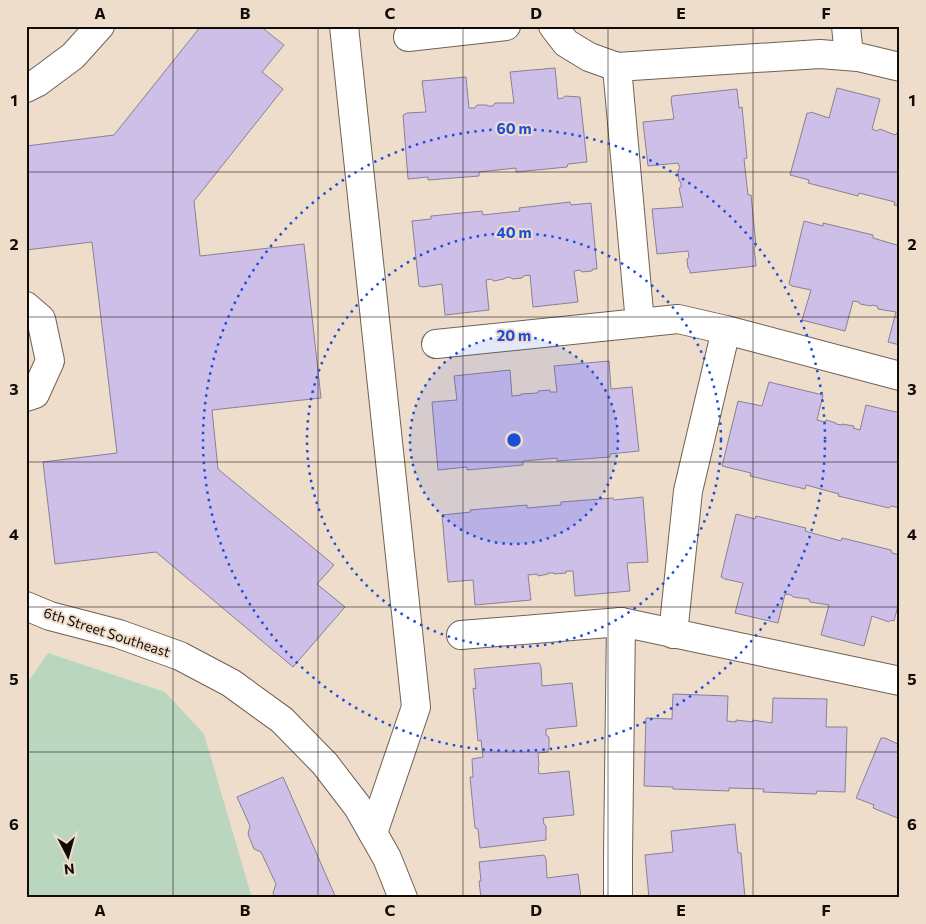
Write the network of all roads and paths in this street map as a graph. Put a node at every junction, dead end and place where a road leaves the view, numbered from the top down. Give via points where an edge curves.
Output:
1 (100, 26) edge
2 (344, 26) edge
3 (506, 26) edge
4 (553, 26) edge
5 (846, 26) edge
6 (408, 37) dead end
7 (849, 56) junction
8 (617, 67) junction
9 (900, 67) edge
10 (26, 88) edge
11 (26, 306) edge
12 (640, 323) junction
13 (726, 330) junction
14 (436, 344) dead end
15 (900, 376) edge
16 (26, 397) edge
17 (26, 606) edge
18 (621, 622) junction
19 (673, 634) junction
20 (461, 635) dead end
21 (900, 681) edge
22 (373, 833) junction
23 (403, 898) edge
24 (618, 898) edge

1 - 10 street via 73,56
2 - 22 street via 416,707
3 - 6 street
4 - 8 street via 566,43 589,57
5 - 7 street
7 - 8 street via 820,54
7 - 9 street
8 - 12 street
11 - 16 street via 41,320 50,362 35,394
12 - 13 street via 678,319
12 - 14 street
13 - 15 street
13 - 19 street via 688,491
17 - 22 street, 6th Street Southeast via 180,656 231,683 282,720 325,764 358,807
18 - 19 street
18 - 20 street
18 - 24 street
19 - 21 street
22 - 23 street, 6th Street Southeast

